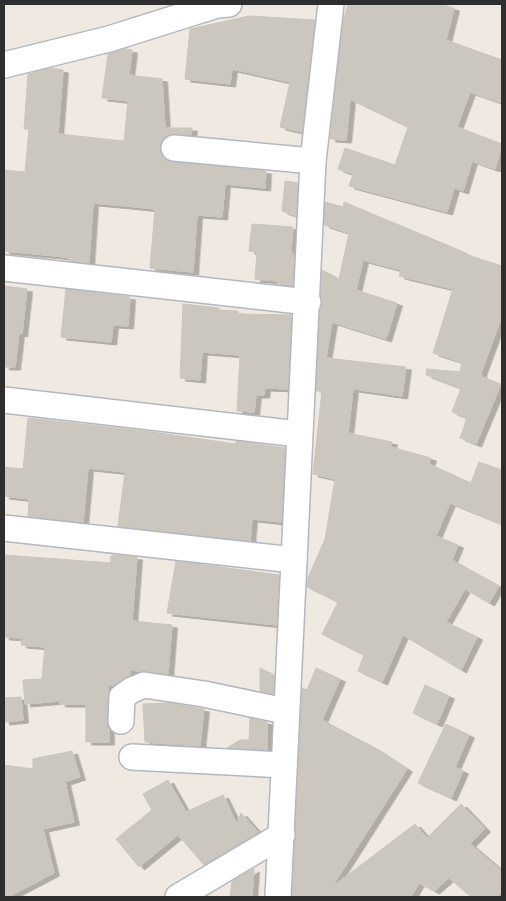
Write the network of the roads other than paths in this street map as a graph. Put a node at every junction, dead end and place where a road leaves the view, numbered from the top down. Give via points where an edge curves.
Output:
1 (229, 4) edge
2 (331, 4) edge
3 (4, 65) edge
4 (174, 148) dead end
5 (313, 161) junction
6 (4, 268) edge
7 (308, 302) junction
8 (4, 400) edge
9 (299, 434) junction
10 (4, 528) edge
11 (294, 560) junction
12 (285, 711) junction
13 (120, 721) dead end
14 (132, 757) dead end
15 (284, 765) junction
16 (282, 835) junction
17 (178, 897) edge
18 (278, 897) edge

1 - 3 street
2 - 5 street
4 - 5 street
5 - 7 street
6 - 7 street
7 - 9 street
8 - 9 street
9 - 11 street
10 - 11 street
11 - 12 street
12 - 13 street via 144,685 122,697
12 - 15 street
14 - 15 street
15 - 16 street
16 - 17 street
16 - 18 street

